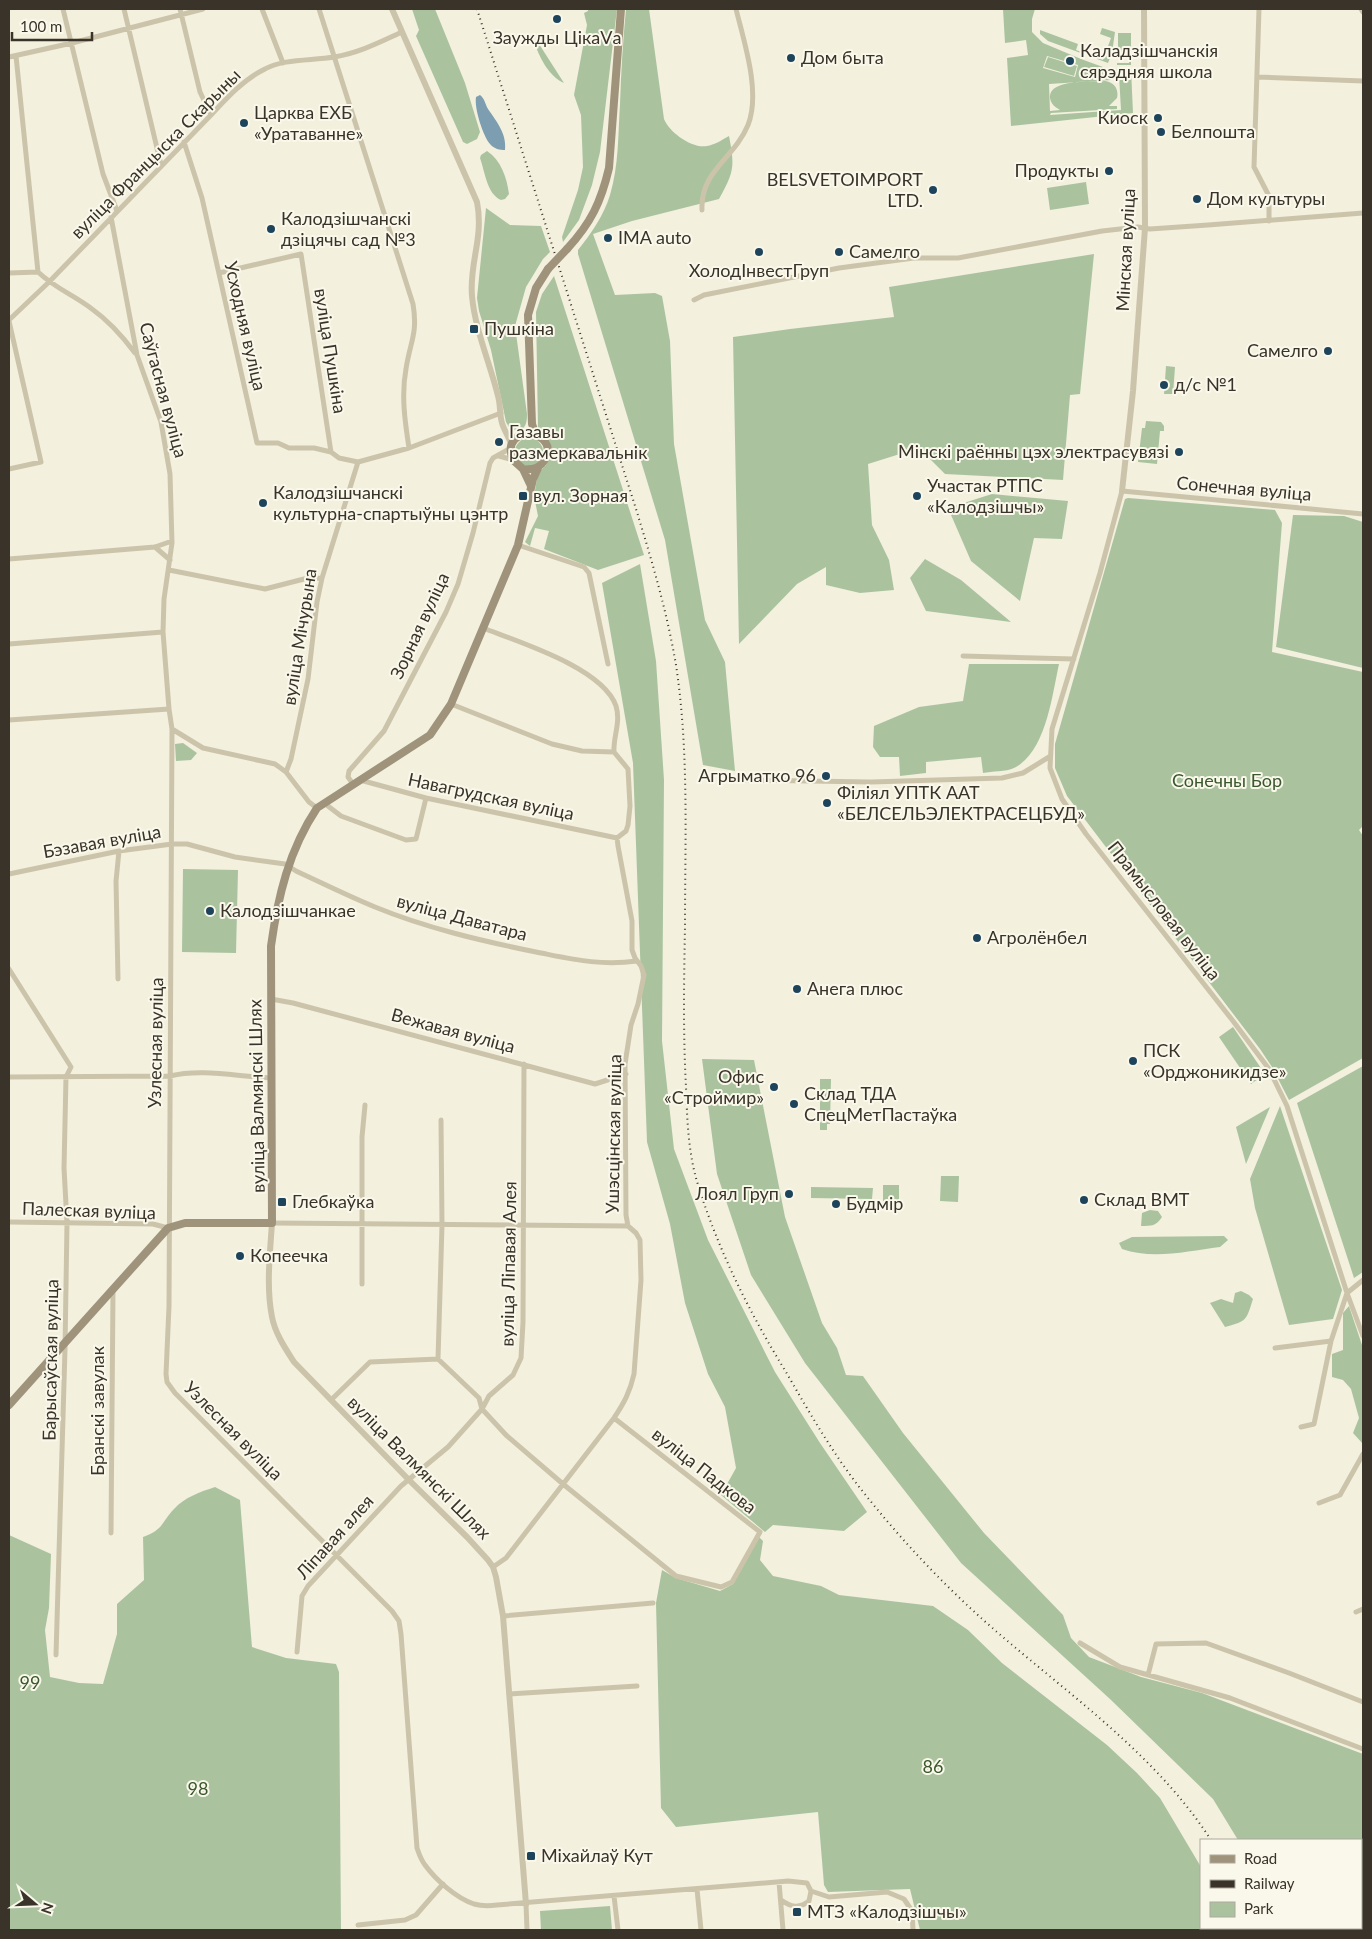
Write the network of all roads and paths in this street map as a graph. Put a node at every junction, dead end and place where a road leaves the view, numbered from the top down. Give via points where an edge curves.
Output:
1 (63, 9) edge
2 (124, 9) edge
3 (203, 9) edge
4 (262, 9) edge
5 (319, 9) edge
6 (392, 9) edge
7 (621, 9) edge
8 (736, 9) edge
9 (1144, 9) edge
10 (1259, 9) edge
11 (1361, 9) edge
12 (180, 11) edge
13 (1363, 12) edge
14 (128, 29) junction
15 (402, 32) junction
16 (72, 43) junction
17 (16, 56) junction
18 (9, 57) edge
19 (334, 57) junction
20 (283, 63) junction
21 (1257, 77) junction
22 (1363, 81) edge
23 (210, 115) junction
24 (184, 142) junction
25 (161, 165) junction
26 (702, 210) dead end
27 (117, 211) junction
28 (1363, 213) edge
29 (111, 217) junction
30 (1269, 221) junction
31 (1145, 228) junction
32 (9, 272) edge
33 (38, 272) junction
34 (219, 274) junction
35 (49, 282) junction
36 (694, 300) dead end
37 (9, 321) edge
38 (137, 355) junction
39 (501, 413) junction
40 (532, 424) junction
41 (508, 433) junction
42 (523, 435) junction
43 (536, 435) junction
44 (512, 447) junction
45 (409, 448) junction
46 (331, 452) junction
47 (499, 456) junction
48 (513, 460) junction
49 (358, 462) junction
50 (538, 468) junction
51 (9, 469) edge
52 (523, 469) junction
53 (531, 488) junction
54 (1122, 491) junction
55 (1363, 514) edge
56 (172, 541) junction
57 (518, 545) junction
58 (154, 547) junction
59 (9, 559) edge
60 (170, 560) junction
61 (169, 570) junction
62 (322, 578) junction
63 (484, 628) junction
64 (163, 632) junction
65 (9, 644) edge
66 (963, 656) dead end
67 (1074, 659) junction
68 (608, 664) dead end
69 (451, 704) junction
70 (169, 709) junction
71 (9, 720) edge
72 (172, 730) junction
73 (614, 752) junction
74 (1049, 757) junction
75 (286, 772) junction
76 (360, 780) junction
77 (740, 780) dead end
78 (353, 784) junction
79 (426, 798) junction
80 (321, 805) junction
81 (617, 838) junction
82 (172, 844) junction
83 (119, 851) junction
84 (288, 866) junction
85 (9, 874) edge
86 (637, 962) junction
87 (9, 969) edge
88 (118, 979) dead end
89 (271, 999) junction
90 (524, 1064) junction
91 (71, 1066) junction
92 (626, 1074) junction
93 (66, 1076) junction
94 (170, 1076) junction
95 (9, 1077) edge
96 (78, 1077) junction
97 (272, 1078) junction
98 (365, 1104) dead end
99 (441, 1120) dead end
100 (9, 1222) edge
101 (67, 1223) junction
102 (272, 1223) junction
103 (362, 1224) junction
104 (442, 1225) junction
105 (628, 1226) junction
106 (523, 1227) junction
107 (168, 1228) junction
108 (1363, 1280) edge
109 (362, 1284) dead end
110 (112, 1290) junction
111 (1347, 1293) junction
112 (1363, 1336) edge
113 (65, 1341) junction
114 (1331, 1341) junction
115 (1275, 1348) dead end
116 (438, 1359) junction
117 (331, 1400) junction
118 (9, 1405) edge
119 (482, 1409) junction
120 (614, 1418) junction
121 (1301, 1426) dead end
122 (1363, 1454) edge
123 (409, 1480) junction
124 (563, 1484) junction
125 (1320, 1503) dead end
126 (111, 1532) dead end
127 (337, 1555) junction
128 (493, 1567) junction
129 (653, 1603) dead end
130 (1363, 1609) edge
131 (1356, 1612) dead end
132 (503, 1616) junction
133 (1080, 1643) dead end
134 (297, 1652) dead end
135 (56, 1655) dead end
136 (1148, 1675) junction
137 (637, 1686) dead end
138 (509, 1694) junction
139 (1363, 1702) edge
140 (1363, 1749) edge
141 (778, 1882) junction
142 (443, 1884) junction
143 (697, 1889) junction
144 (812, 1891) junction
145 (614, 1896) junction
146 (781, 1900) junction
147 (526, 1904) junction
148 (358, 1925) dead end
149 (528, 1930) edge
150 (618, 1930) edge
151 (701, 1930) edge
152 (783, 1930) edge
153 (913, 1930) edge

1 - 16 street
2 - 14 street
3 - 12 street
4 - 20 street
5 - 19 street
6 - 15 street
7 - 40 main road, bridge via 609,168 604,190 588,224 548,269 536,288 528,315
8 - 26 street via 753,92 752,110 740,141 706,184 701,197
9 - 31 street, Мінская вуліца
10 - 21 street
11 - 13 street
12 - 14 street
12 - 23 street via 200,92
14 - 16 street
14 - 25 street
15 - 19 street, вуліца Францыска Скарыны via 368,48
15 - 39 street via 477,202 480,230 472,297
16 - 17 street
16 - 27 street via 103,174
17 - 18 street
17 - 33 street
19 - 20 street, вуліца Францыска Скарыны
19 - 45 street via 413,304 415,332 406,369 404,396
20 - 23 street, вуліца Францыска Скарыны via 256,74
21 - 22 street
21 - 30 street via 1254,167 1269,196
23 - 24 street, вуліца Францыска Скарыны
24 - 25 street, вуліца Францыска Скарыны
24 - 34 street, Усходняя вуліца via 202,198
25 - 27 street, вуліца Францыска Скарыны
27 - 29 street, вуліца Францыска Скарыны
28 - 30 street
29 - 35 street, вуліца Францыска Скарыны
29 - 38 street, Саўгасная вуліца
30 - 31 street
31 - 36 street via 1102,231 958,258 914,258 839,268 704,294
31 - 54 street, Мінская вуліца
32 - 33 street
33 - 35 street
34 - 46 street, Усходняя вуліца via 257,443 278,443 289,448
34 - 46 street, вуліца Пушкіна via 301,254
35 - 37 street, вуліца Францыска Скарыны
35 - 38 street via 92,308
37 - 51 street via 41,462
38 - 56 street, Саўгасная вуліца via 161,422 170,474
39 - 41 street via 502,425
39 - 45 street
40 - 42 main road
40 - 43 main road
41 - 42 street
41 - 44 street
42 - 43 main road
42 - 44 main road
43 - 50 main road via 544,442 547,451 545,461
44 - 47 street
44 - 48 main road
45 - 49 street
46 - 49 street via 339,458
47 - 48 street
47 - 78 street, Зорная вуліца via 490,463 454,594 384,731 349,770 348,777
48 - 52 main road
49 - 62 street, вуліца Мічурына
50 - 52 main road
50 - 53 main road, вуліца Валмянскі Шлях
52 - 53 main road
53 - 57 main road, вуліца Валмянскі Шлях
54 - 55 street, Сонечная вуліца
54 - 67 street, Прамысловая вуліца
56 - 58 street
56 - 60 street, Саўгасная вуліца
57 - 63 main road, вуліца Валмянскі Шлях
57 - 68 street via 584,567 589,573
58 - 59 street
58 - 60 street
60 - 61 street, Саўгасная вуліца
61 - 62 street via 265,589
61 - 64 street, Саўгасная вуліца
62 - 75 street, вуліца Мічурына via 308,679 292,759
63 - 69 main road, вуліца Валмянскі Шлях
63 - 73 street via 552,655 602,686 612,696 617,713
64 - 65 street
64 - 70 street, Саўгасная вуліца
66 - 67 street
67 - 74 street, Прамысловая вуліца via 1052,729
69 - 73 street via 552,744
69 - 76 main road, вуліца Валмянскі Шлях via 430,735
70 - 71 street
70 - 72 street, Саўгасная вуліца
72 - 75 street via 203,748 275,764
72 - 82 street, Узлесная вуліца
73 - 81 street via 628,769 630,806 626,831
74 - 77 street via 1023,773 1002,778 871,782
74 - 111 street, Прамысловая вуліца via 1062,799 1086,834 1269,1069 1287,1106
75 - 80 street via 309,802
76 - 78 main road, вуліца Валмянскі Шлях
76 - 79 street, Навагрудская вуліца
78 - 80 main road, вуліца Валмянскі Шлях
79 - 80 street via 416,839 406,840 341,816
79 - 81 street, Навагрудская вуліца
80 - 84 main road, вуліца Валмянскі Шлях via 306,824
81 - 86 street, Ушэсцінская вуліца via 632,921 632,950
82 - 83 street, Бэзавая вуліца
82 - 84 street, Бэзавая вуліца via 187,844
82 - 94 street, Узлесная вуліца
83 - 85 street, Бэзавая вуліца
83 - 88 street via 116,881
84 - 86 street, вуліца Даватара via 376,908 458,935 593,963
84 - 89 main road, вуліца Валмянскі Шлях via 275,915 271,946
86 - 92 street, Ушэсцінская вуліца via 643,970 644,981 631,1025
87 - 91 street
89 - 90 street, Вежавая вуліца
89 - 97 main road, вуліца Валмянскі Шлях
90 - 92 street, Вежавая вуліца via 595,1084
90 - 106 street, вуліца Ліпавая Алея
91 - 93 street, Барысаўская вуліца
91 - 96 street
92 - 105 street, Ушэсцінская вуліца via 625,1199
93 - 95 street
93 - 96 street
93 - 101 street, Барысаўская вуліца via 64,1168
94 - 96 street
94 - 97 street via 222,1074
94 - 107 street, Узлесная вуліца
97 - 102 main road, вуліца Валмянскі Шлях
98 - 103 street
99 - 104 street
100 - 101 street, Палеская вуліца
101 - 107 street, Палеская вуліца via 153,1224
101 - 113 street, Барысаўская вуліца
102 - 103 street
102 - 107 main road via 185,1223
102 - 117 street, вуліца Валмянскі Шлях via 272,1317 294,1362
103 - 104 street
103 - 109 street
104 - 106 street
104 - 116 street
105 - 106 street
105 - 120 street, Ушэсцінская вуліца via 640,1240 638,1315 631,1388
106 - 119 street, вуліца Ліпавая Алея via 521,1358 513,1375 489,1396
107 - 110 main road
107 - 127 street, Узлесная вуліца via 167,1382
108 - 111 street
110 - 113 main road
110 - 126 street, Бранскі завулак
111 - 112 street, Прамысловая вуліца
111 - 114 street
113 - 118 main road
113 - 135 street, Барысаўская вуліца
114 - 115 street
114 - 121 street via 1314,1424
116 - 117 street via 370,1362
116 - 119 street via 479,1398
117 - 123 street, вуліца Валмянскі Шлях
119 - 123 street, вуліца Ліпавая Алея via 448,1446
119 - 124 street via 506,1435
120 - 124 street, Ушэсцінская вуліца
120 - 124 street, вуліца Падкова via 760,1532 732,1582 721,1588 676,1576
122 - 125 street via 1340,1495
123 - 127 street, Ліпавая алея
123 - 128 street, вуліца Валмянскі Шлях
124 - 128 street, Ушэсцінская вуліца via 506,1558
127 - 134 street, Ліпавая алея via 302,1596
127 - 142 street, Узлесная вуліца via 392,1611 398,1622 417,1848 424,1865
128 - 132 street, вуліца Валмянскі Шлях
129 - 132 street
130 - 131 street
132 - 138 street, вуліца Валмянскі Шлях
133 - 136 street via 1120,1667
136 - 139 street via 1156,1644 1206,1643
136 - 140 street via 1230,1698
137 - 138 street
138 - 147 street, вуліца Валмянскі Шлях
141 - 143 street, Узлесная вуліца
141 - 144 street via 807,1883
141 - 146 street
142 - 147 street, Узлесная вуліца via 473,1904
142 - 148 street via 416,1915 404,1920
143 - 145 street, Узлесная вуліца
143 - 151 street
144 - 146 street via 809,1901 800,1906 790,1906
144 - 153 street via 829,1897 887,1892 904,1898 912,1911
145 - 147 street, Узлесная вуліца
145 - 150 street
146 - 152 street
147 - 149 street, вуліца Валмянскі Шлях

